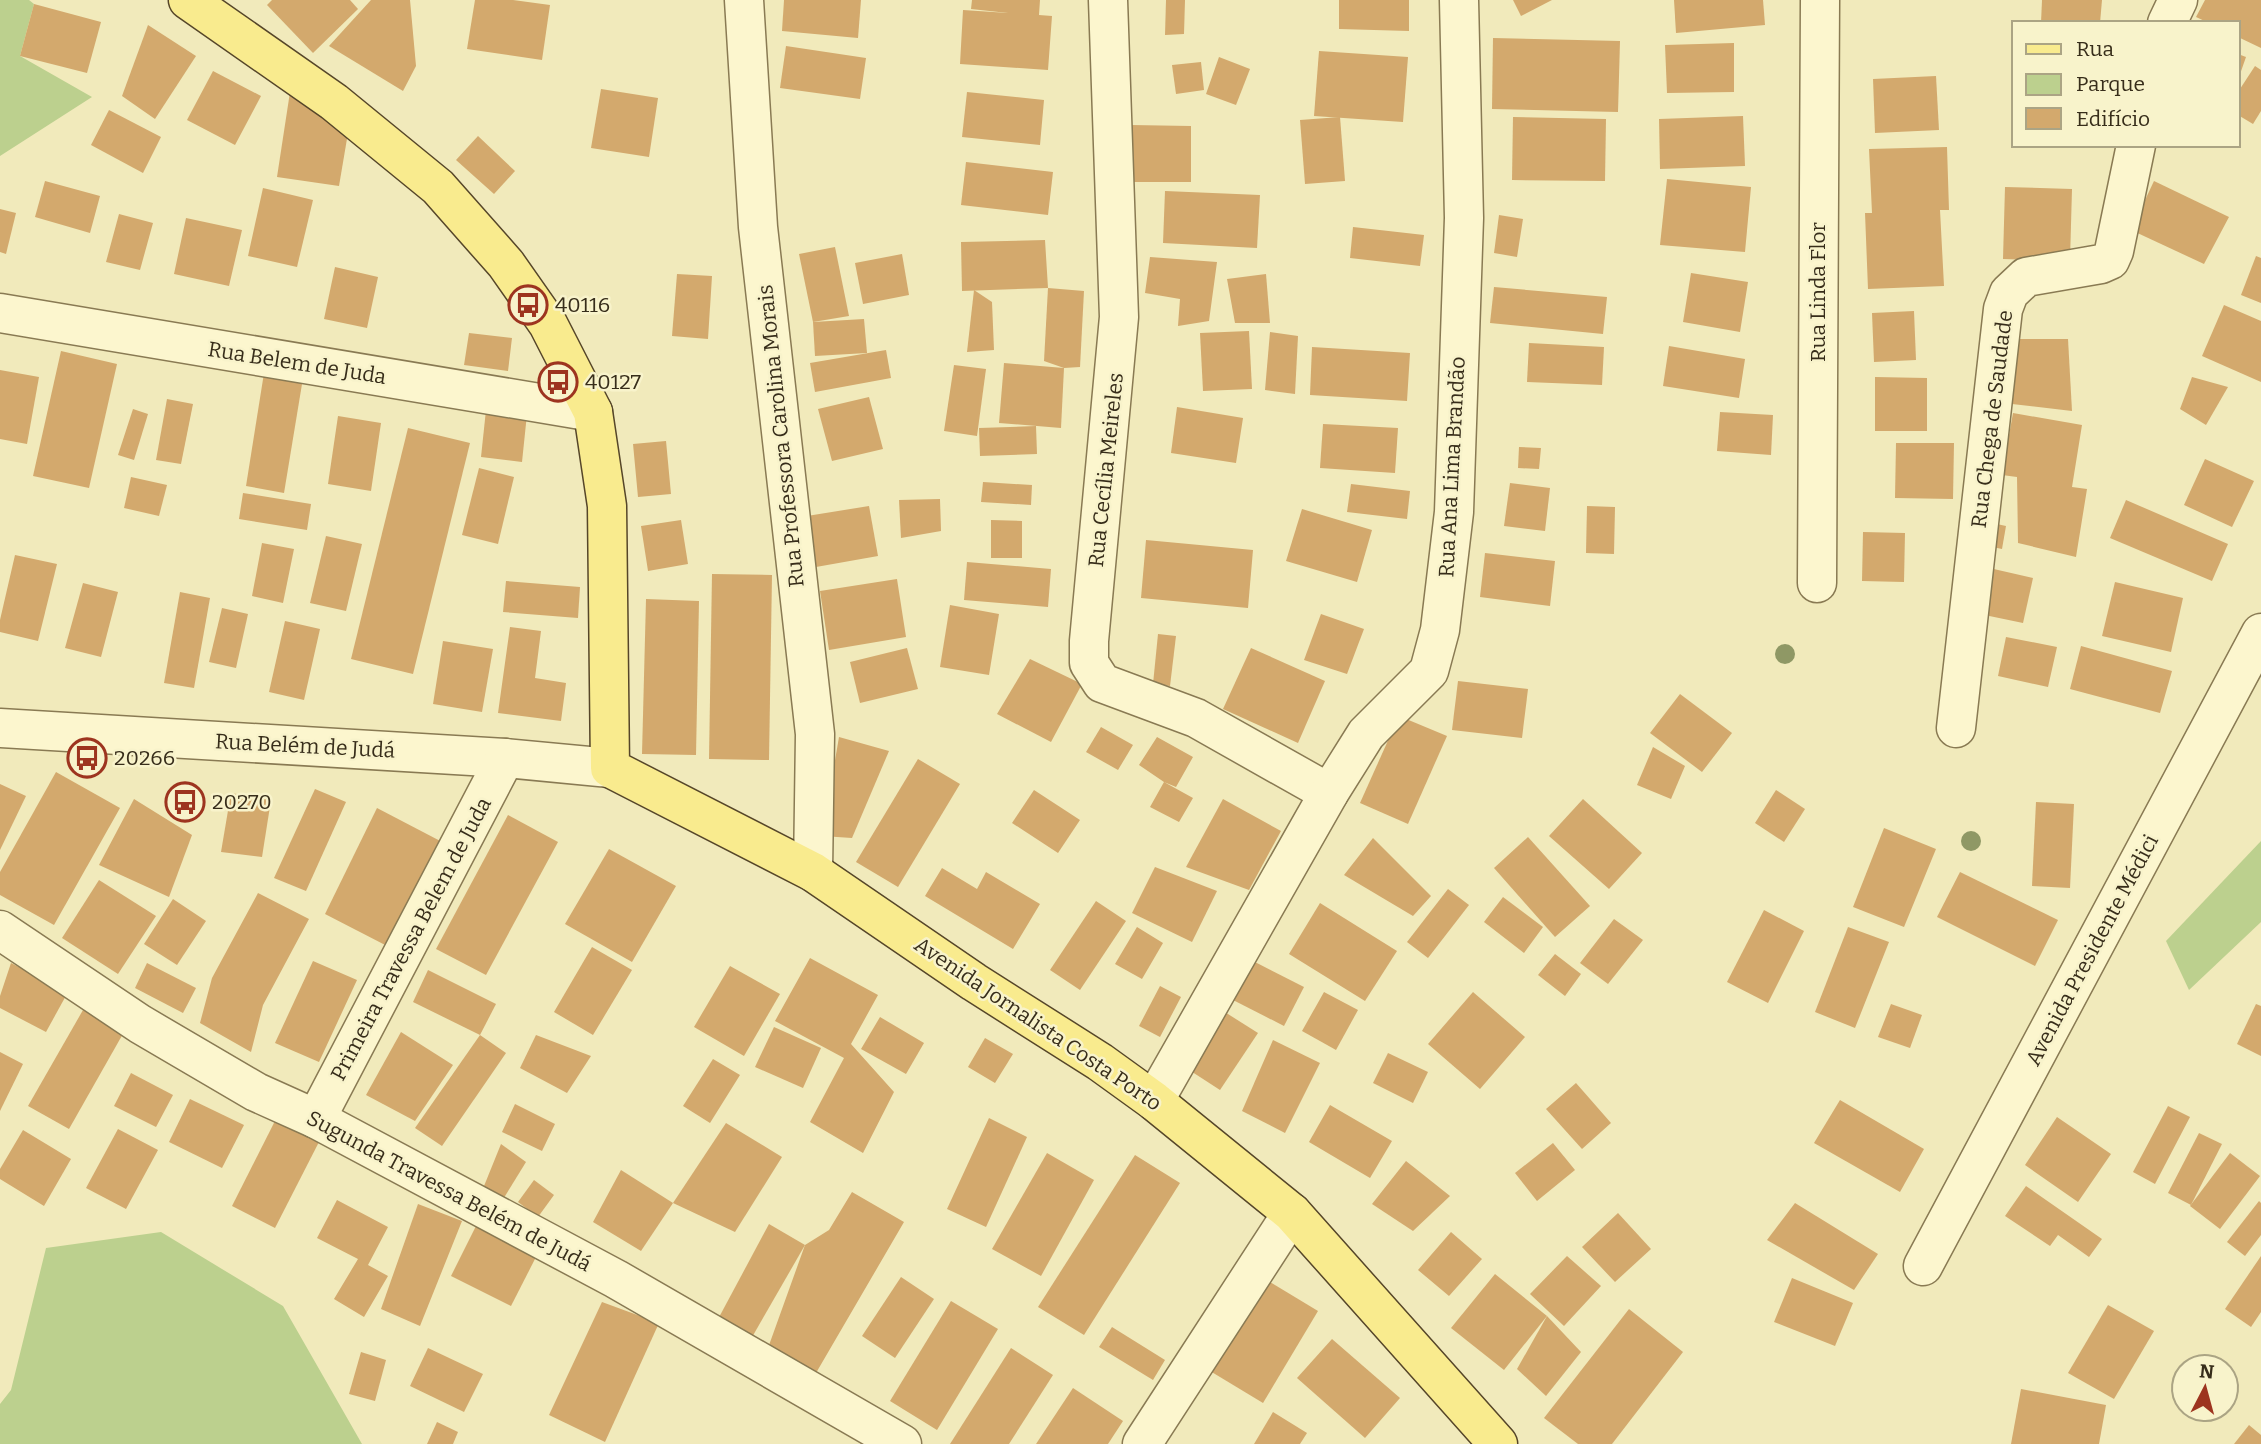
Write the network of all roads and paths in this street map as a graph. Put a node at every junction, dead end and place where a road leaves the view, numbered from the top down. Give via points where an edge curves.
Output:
1 (188, 0) edge
2 (744, 0) edge
3 (1108, 0) edge
4 (1459, 0) edge
5 (1820, 0) edge
6 (2156, 0) edge
7 (2178, 0) edge
8 (2156, 21) edge
9 (2168, 21) edge
10 (2136, 147) edge
11 (0, 313) edge
12 (593, 412) junction
13 (1817, 583) dead end
14 (2261, 634) edge
15 (0, 728) edge
16 (1956, 728) dead end
17 (505, 758) junction
18 (610, 768) junction
19 (1329, 793) junction
20 (813, 872) junction
21 (0, 930) edge
22 (1154, 1101) junction
23 (316, 1119) junction
24 (1292, 1213) junction
25 (1923, 1266) dead end
26 (902, 1444) edge
27 (1142, 1444) edge
28 (1498, 1444) edge

1 - 12 main road via 334,102 438,187 506,264 548,324
2 - 20 street, Rua Professora Carolina Morais via 758,227 815,734
3 - 19 street, Rua Cecília Meireles via 1119,317 1089,663 1102,683 1196,718
4 - 19 street, Rua Ana Lima Brandão via 1463,231 1454,512 1440,630 1429,671 1366,734
5 - 13 street, Rua Linda Flor
6 - 8 street
7 - 9 street
10 - 16 street, Rua Chega de Saudade via 2110,260 2026,277 2010,293 2003,309
11 - 12 street, Rua Belem de Juda
12 - 18 main road via 607,506
14 - 25 street, Avenida Presidente Médici
15 - 17 street, Rua Belém de Judá
17 - 18 street, Rua Belém de Judá
17 - 23 street, Primeira Travessa Belem de Juda
18 - 20 main road, Avenida Jornalista Costa Porto
19 - 22 street, Rua Ana Lima Brandão
20 - 22 main road, Avenida Jornalista Costa Porto
21 - 23 street, Sugunda Travessa Belém de Judá via 140,1024 256,1092
22 - 24 main road, Avenida Jornalista Costa Porto
23 - 26 street, Sugunda Travessa Belém de Judá via 616,1279
24 - 27 street
24 - 28 main road, Avenida Jornalista Costa Porto

